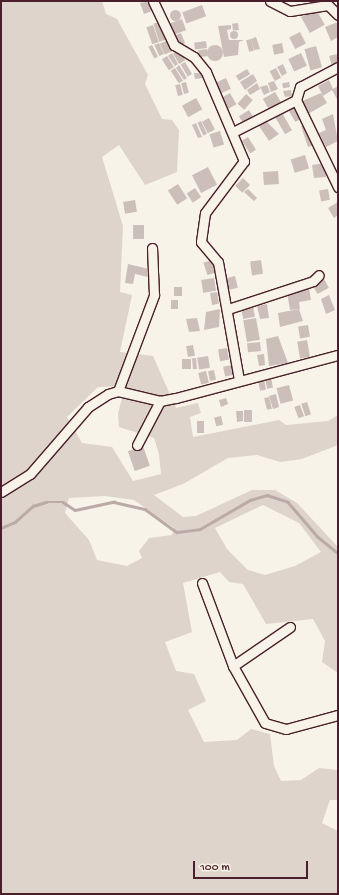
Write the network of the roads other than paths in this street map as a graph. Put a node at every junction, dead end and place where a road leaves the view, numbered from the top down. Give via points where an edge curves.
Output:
1 (153, 1) edge
2 (270, 1) edge
3 (338, 15) edge
4 (338, 67) edge
5 (296, 100) junction
6 (233, 132) junction
7 (338, 187) edge
8 (152, 248) dead end
9 (319, 275) dead end
10 (228, 309) junction
11 (338, 355) edge
12 (239, 380) junction
13 (118, 391) junction
14 (160, 400) junction
15 (137, 445) dead end
16 (1, 492) edge
17 (202, 583) dead end
18 (290, 627) dead end
19 (233, 666) junction
20 (338, 715) edge

1 - 6 street via 174,45 194,57 206,72
2 - 3 street via 290,11 328,5
4 - 5 street via 300,87
5 - 6 street
5 - 7 street
6 - 10 street via 244,161 205,213 201,242 218,262
8 - 13 street via 154,295
9 - 10 street via 313,281
10 - 12 street
11 - 12 street
12 - 14 street
13 - 14 street
13 - 16 street via 88,407 30,474
14 - 15 street
17 - 19 street
18 - 19 street
19 - 20 street via 257,712 271,727 286,729

